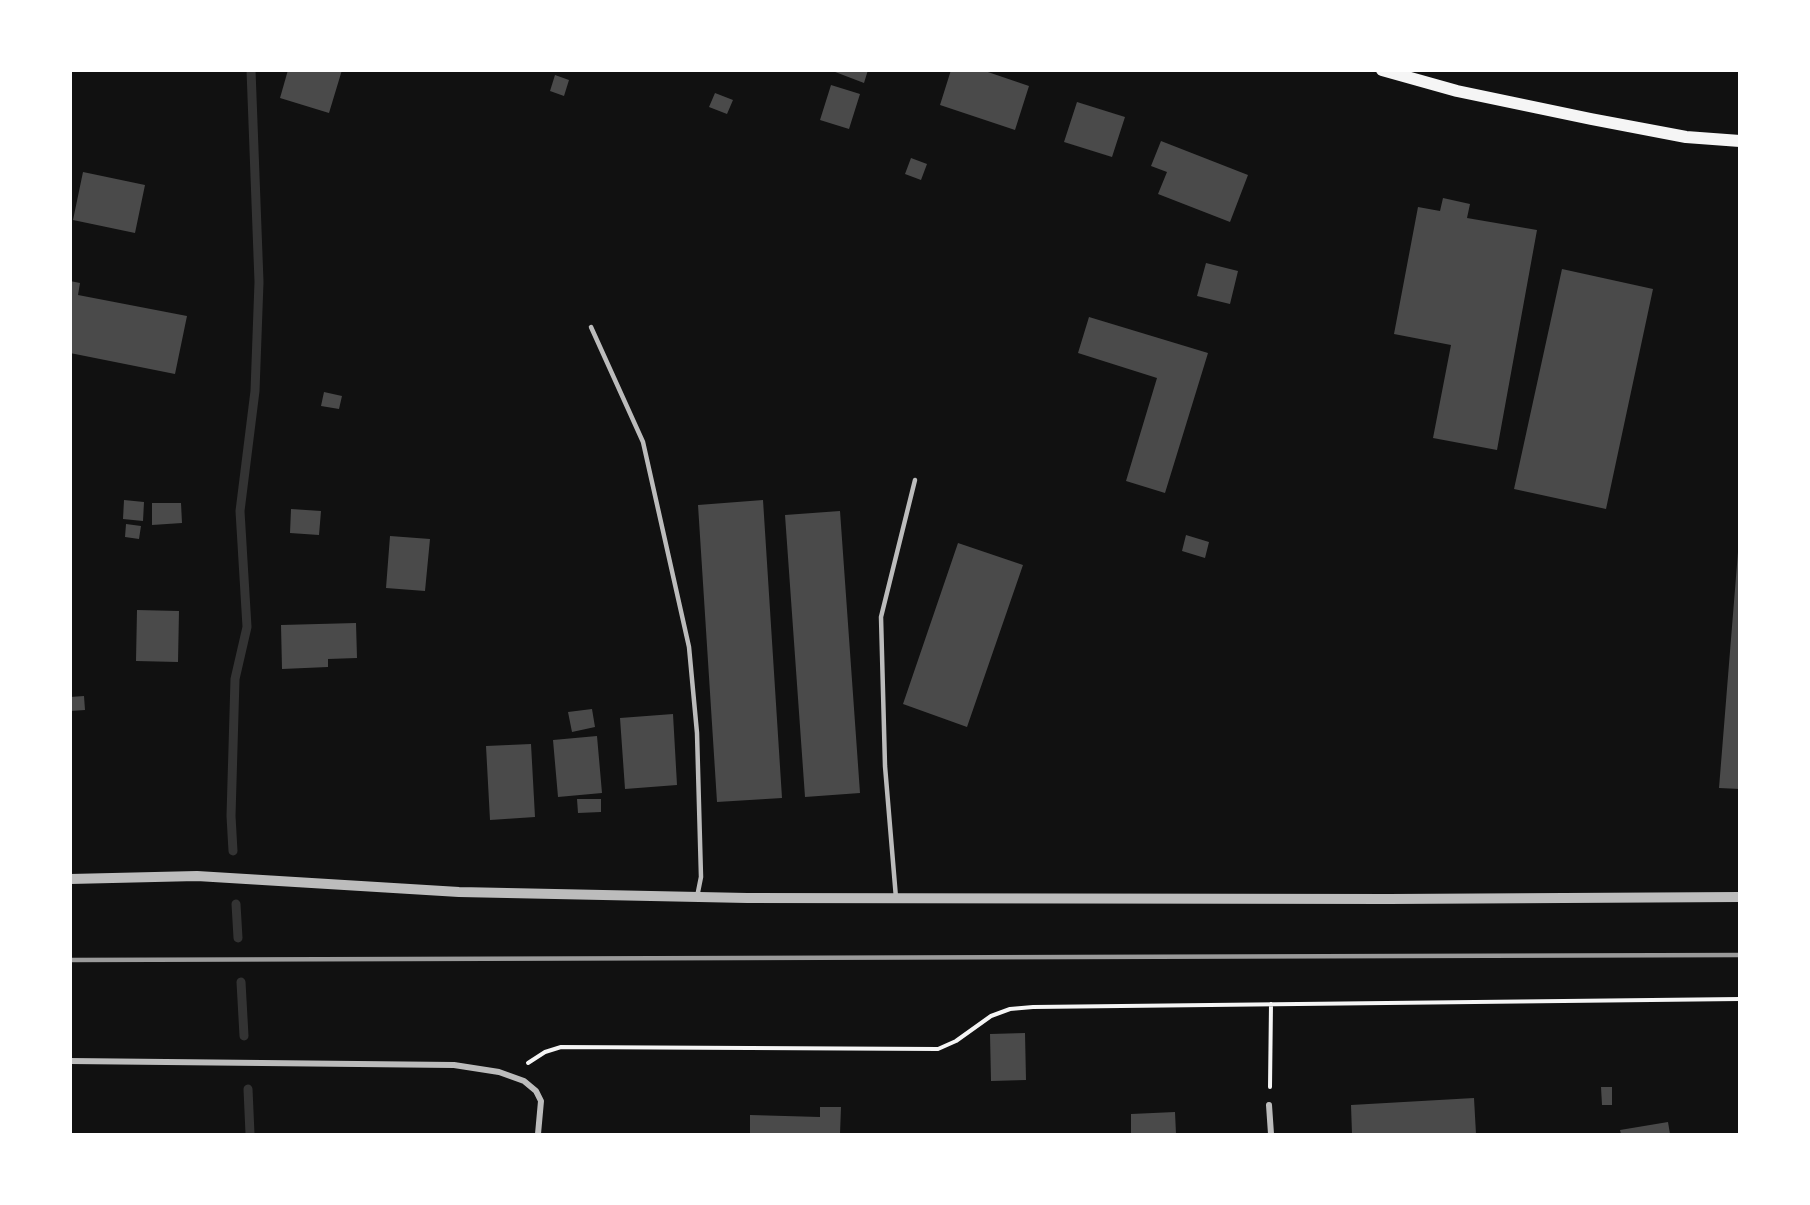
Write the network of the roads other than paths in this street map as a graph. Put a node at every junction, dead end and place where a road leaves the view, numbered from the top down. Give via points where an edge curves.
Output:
1 (1382, 70) edge
2 (1740, 141) edge
3 (591, 327) dead end
4 (915, 480) dead end
5 (70, 879) edge
6 (698, 897) junction
7 (1740, 897) edge
8 (896, 898) junction
9 (70, 1061) edge
10 (1269, 1106) road end
11 (538, 1134) edge
12 (1271, 1134) edge

1 - 2 main road via 1457,91 1602,121 1686,137
3 - 6 lane via 643,442 689,647 697,733 701,877
4 - 8 lane via 881,617 885,766
5 - 6 street via 197,876 459,892
6 - 8 street
7 - 8 street
9 - 11 street via 454,1065 512,1075 536,1091 541,1101
10 - 12 street

